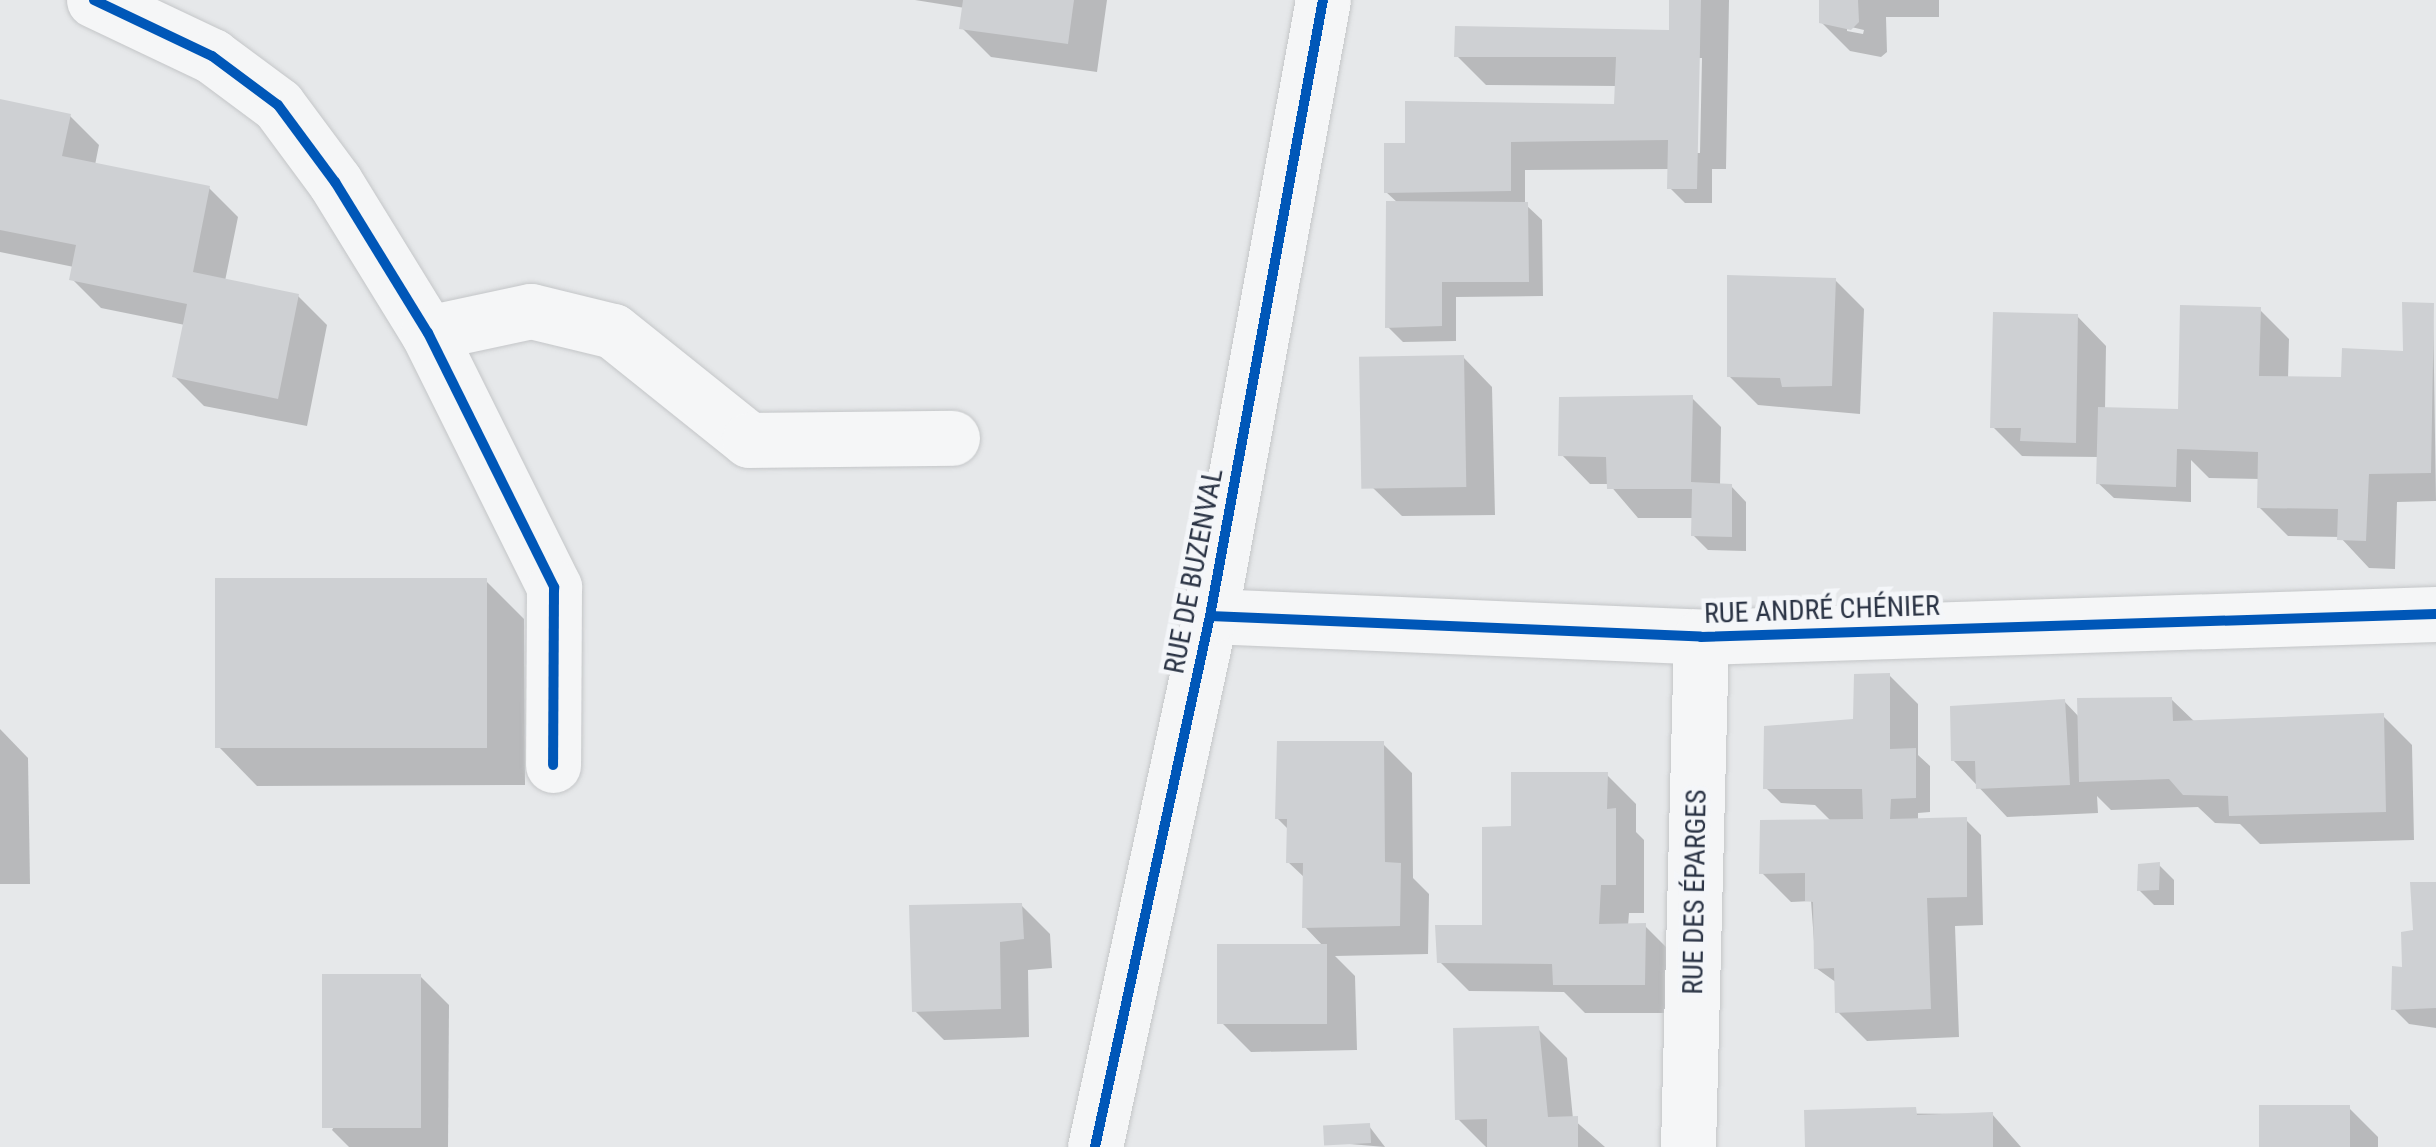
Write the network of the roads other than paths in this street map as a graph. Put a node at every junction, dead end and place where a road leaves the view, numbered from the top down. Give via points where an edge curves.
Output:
1 (94, 0) edge
2 (1323, 0) edge
3 (428, 332) junction
4 (952, 438) dead end
5 (2436, 614) edge
6 (1210, 616) junction
7 (1701, 637) junction
8 (553, 765) dead end
9 (1094, 1147) edge
10 (1688, 1147) edge

1 - 3 street via 212,56 278,105 336,182
2 - 6 street, RUE DE BUZENVAL
3 - 4 street via 531,311 613,331 749,440
3 - 8 street via 554,586
5 - 7 street, RUE ANDRÉ CHÉNIER
6 - 7 street, RUE ANDRÉ CHÉNIER
6 - 9 street, RUE DE BUZENVAL
7 - 10 street, RUE DES ÉPARGES

